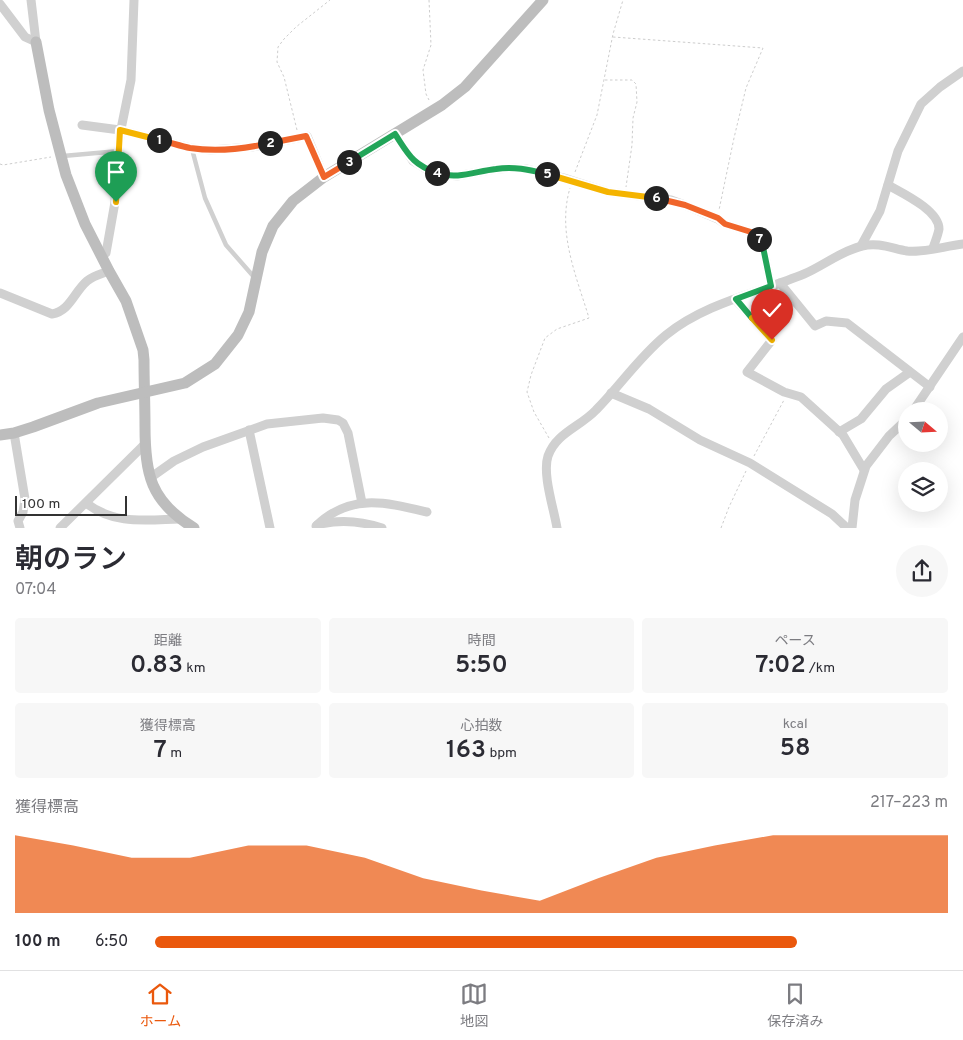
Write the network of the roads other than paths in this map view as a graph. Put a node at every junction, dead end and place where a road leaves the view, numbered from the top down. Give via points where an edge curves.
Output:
1 (31, 0) edge
2 (134, 0) edge
3 (543, 0) edge
4 (0, 4) edge
5 (36, 42) junction
6 (963, 71) edge
7 (82, 125) dead end
8 (120, 130) junction
9 (395, 134) junction
10 (192, 148) junction
11 (119, 151) junction
12 (60, 156) junction
13 (324, 177) junction
14 (888, 184) junction
15 (963, 244) edge
16 (860, 246) junction
17 (933, 248) junction
18 (102, 256) junction
19 (108, 271) junction
20 (257, 279) junction
21 (775, 284) junction
22 (0, 293) edge
23 (736, 299) junction
24 (963, 337) edge
25 (910, 372) junction
26 (930, 387) junction
27 (144, 393) junction
28 (611, 393) junction
29 (919, 402) edge
30 (898, 428) edge
31 (249, 430) junction
32 (839, 432) junction
33 (14, 433) junction
34 (0, 435) edge
35 (145, 444) junction
36 (864, 470) junction
37 (150, 478) junction
38 (86, 503) junction
39 (362, 503) junction
40 (427, 512) dead end
41 (179, 519) junction
42 (318, 526) edge
43 (20, 528) edge
44 (60, 528) edge
45 (194, 528) edge
46 (270, 528) edge
47 (382, 528) edge
48 (557, 528) edge
49 (847, 528) edge
50 (852, 528) edge

1 - 5 street
2 - 8 street via 131,80
3 - 9 street via 465,87
4 - 5 street via 25,37
5 - 12 street
6 - 14 street via 921,104 898,151
7 - 8 street
8 - 10 street
8 - 11 street
9 - 13 street
9 - 21 street via 413,161 442,174 527,169 608,192 670,200 718,218 725,224 751,232 759,239
10 - 13 street via 252,147 306,136
10 - 20 lane via 206,198 226,245
11 - 12 lane
11 - 18 street via 116,202 106,253
12 - 18 street via 76,202
13 - 20 street via 292,201 274,226 262,252
14 - 16 street via 880,211
14 - 17 street via 931,212 939,230
15 - 17 street
16 - 17 street via 887,245 907,251
16 - 21 street via 805,274
18 - 19 street
19 - 22 street via 86,282 69,304 52,314
19 - 27 street via 126,301 142,350
20 - 27 street via 249,312 238,336 214,364 185,383
21 - 23 street
21 - 25 street via 815,326 826,321 847,323
23 - 28 street via 705,311 666,335
23 - 32 street via 772,340 747,372 784,392 801,396
24 - 26 street
25 - 26 street
25 - 32 street via 886,389 861,419
26 - 29 street
27 - 33 street via 98,403
27 - 35 street
28 - 48 street via 596,411 562,435 548,458 547,473
28 - 49 street via 649,409 700,440 750,463 832,514
30 - 36 street
31 - 37 street via 174,461
31 - 39 street via 267,424 323,418 343,423 348,433
31 - 46 street
32 - 36 street
33 - 34 street
33 - 43 street via 25,499 18,521
35 - 37 street
35 - 38 street
36 - 50 street via 855,500
37 - 41 street via 164,504
38 - 41 street via 97,512 117,519
38 - 44 street
39 - 40 street via 387,502
39 - 42 street via 340,509
41 - 45 street
42 - 47 street via 344,521

